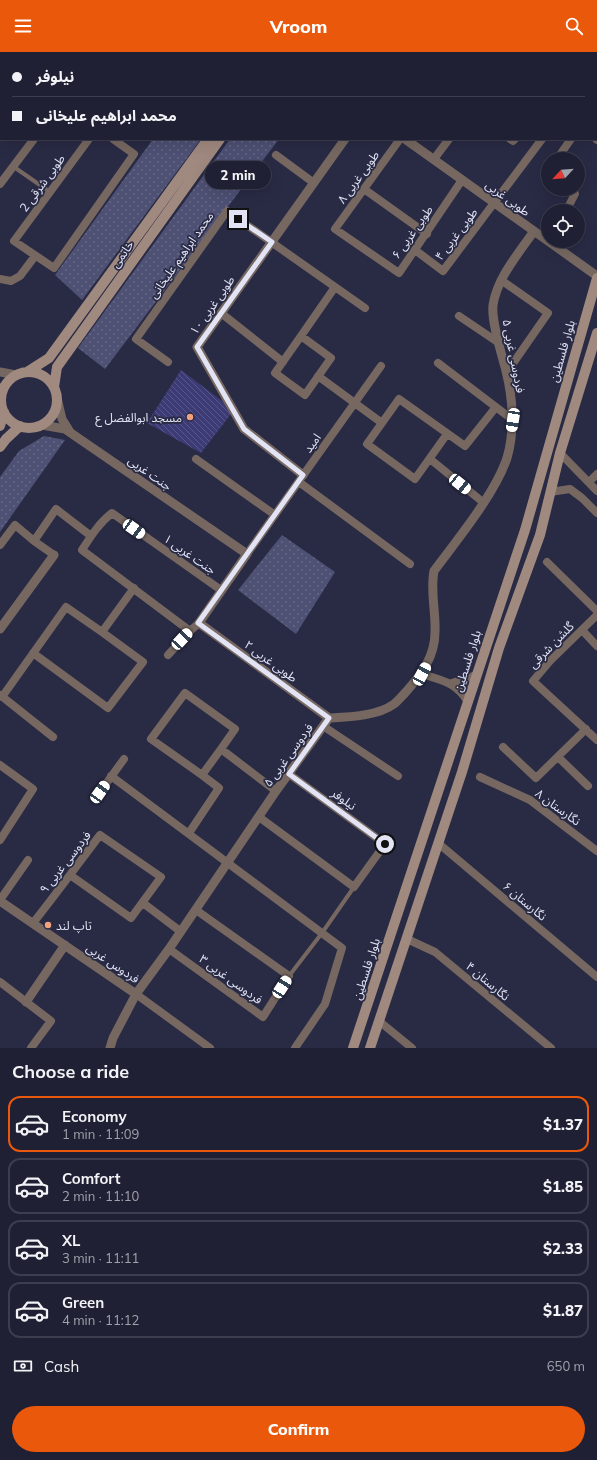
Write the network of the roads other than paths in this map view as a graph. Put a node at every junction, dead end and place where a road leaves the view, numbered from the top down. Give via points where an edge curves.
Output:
1 (33, 140) edge
2 (88, 140) edge
3 (114, 140) edge
4 (207, 140) edge
5 (219, 140) edge
6 (344, 140) edge
7 (399, 140) edge
8 (406, 140) edge
9 (448, 140) edge
10 (541, 140) edge
11 (570, 140) edge
12 (562, 152) edge
13 (276, 155) dead end
14 (434, 159) junction
15 (14, 166) junction
16 (462, 180) junction
17 (314, 183) junction
18 (0, 184) edge
19 (364, 189) junction
20 (50, 192) junction
21 (494, 203) junction
22 (335, 229) joint
23 (534, 231) junction
24 (427, 234) junction
25 (541, 235) edge
26 (272, 242) junction
27 (559, 248) edge
28 (415, 250) junction
29 (35, 256) junction
30 (597, 277) edge
31 (0, 279) edge
32 (501, 280) junction
33 (335, 287) junction
34 (364, 308) dead end
35 (221, 313) junction
36 (459, 316) dead end
37 (597, 333) edge
38 (301, 336) junction
39 (499, 343) junction
40 (168, 362) dead end
41 (283, 362) junction
42 (438, 363) dead end
43 (381, 366) dead end
44 (0, 372) edge
45 (27, 372) junction
46 (507, 372) junction
47 (16, 375) junction
48 (318, 376) junction
49 (54, 387) junction
50 (1, 389) edge
51 (57, 398) junction
52 (356, 403) junction
53 (496, 407) junction
54 (4, 412) junction
55 (513, 420) junction
56 (382, 423) junction
57 (42, 424) junction
58 (0, 426) edge
59 (20, 426) junction
60 (71, 433) junction
61 (447, 434) junction
62 (0, 447) edge
63 (560, 453) junction
64 (196, 459) dead end
65 (430, 459) junction
66 (597, 474) edge
67 (301, 478) junction
68 (589, 482) junction
69 (597, 490) edge
70 (550, 492) junction
71 (484, 502) junction
72 (597, 513) edge
73 (275, 515) junction
74 (525, 530) junction
75 (540, 534) junction
76 (91, 536) junction
77 (34, 541) junction
78 (0, 545) edge
79 (247, 554) junction
80 (54, 555) joint
81 (548, 562) dead end
82 (410, 564) dead end
83 (134, 588) junction
84 (221, 590) junction
85 (597, 611) edge
86 (597, 615) edge
87 (198, 623) junction
88 (0, 629) edge
89 (582, 630) junction
90 (102, 632) junction
91 (190, 632) junction
92 (597, 646) edge
93 (33, 653) junction
94 (168, 655) dead end
95 (422, 674) junction
96 (476, 675) junction
97 (452, 683) junction
98 (1, 696) edge
99 (468, 702) junction
100 (329, 718) junction
101 (323, 726) junction
102 (586, 729) junction
103 (53, 737) dead end
104 (597, 740) edge
105 (503, 747) dead end
106 (221, 749) junction
107 (558, 757) junction
108 (124, 759) dead end
109 (0, 765) edge
110 (289, 774) junction
111 (111, 776) junction
112 (202, 776) junction
113 (398, 776) dead end
114 (480, 777) dead end
115 (588, 786) dead end
116 (276, 791) junction
117 (100, 792) dead end
118 (259, 818) junction
119 (3, 827) edge
120 (189, 833) junction
121 (0, 840) edge
122 (438, 843) junction
123 (597, 851) edge
124 (28, 860) dead end
125 (228, 862) junction
126 (70, 875) junction
127 (354, 887) junction
128 (0, 901) edge
129 (143, 904) junction
130 (196, 910) junction
131 (33, 924) junction
132 (180, 931) junction
133 (322, 933) junction
134 (406, 939) junction
135 (65, 945) junction
136 (169, 949) junction
137 (289, 976) junction
138 (597, 977) edge
139 (0, 982) edge
140 (136, 994) junction
141 (26, 1002) junction
142 (379, 1022) junction
143 (31, 1048) edge
144 (110, 1048) edge
145 (210, 1048) edge
146 (295, 1048) edge
147 (353, 1048) edge
148 (370, 1048) edge
149 (412, 1048) edge
150 (551, 1048) edge

1 - 15 street
2 - 20 street, طوبی شرقی 2
3 - 29 street via 134,154 54,268
4 - 45 main road, خاتمی via 49,358
5 - 49 main road, خاتمی via 57,367
6 - 17 street, طوبی غربی ۱۰
7 - 19 street, طوبی غربی ۸
8 - 14 street, طوبی غربی
9 - 14 street
10 - 21 street
11 - 12 street
13 - 17 street
14 - 16 street, طوبی غربی
15 - 18 street
15 - 20 lane
16 - 21 street, طوبی غربی
16 - 24 street, طوبی غربی ۶
17 - 26 street, طوبی غربی ۱۰
19 - 22 street, طوبی غربی ۸
19 - 24 street
20 - 29 street, طوبی شرقی 2 via 14,241
21 - 23 street, طوبی غربی
21 - 28 street, طوبی غربی ۴ via 443,271
22 - 28 street, طوبی غربی ۶ via 399,273
23 - 25 street, طوبی غربی
23 - 32 street, فردوسی غربی ۵
24 - 28 street, طوبی غربی ۶
26 - 33 street, محمد ابراهیم علیخانی
26 - 35 street, طوبی غربی ۱۰
26 - 40 street, محمد ابراهیم علیخانی via 227,211 136,339
27 - 30 street, طوبی غربی
29 - 31 street via 20,276 11,281
30 - 74 main road, بلوار فلسطین
32 - 39 street, فردوسی غربی ۵ via 493,306
32 - 46 street via 548,313
33 - 34 street, محمد ابراهیم علیخانی
33 - 38 street
35 - 41 street
35 - 67 street, طوبی غربی ۱۰ via 197,347 244,429
36 - 39 street
37 - 63 main road
38 - 41 street
38 - 48 street via 331,358
39 - 46 street, فردوسی غربی ۵
41 - 48 street via 275,373 305,395
42 - 53 street
43 - 52 street, امید
44 - 47 street
45 - 47 main road
45 - 49 main road via 43,376
46 - 55 street, فردوسی غربی ۵
47 - 50 main road
48 - 52 street
49 - 51 main road
50 - 54 main road
51 - 57 main road via 53,413
51 - 60 street, جنت غربی via 62,419
52 - 56 street
52 - 67 street, امید
53 - 55 street
53 - 61 street via 465,446
54 - 58 main road
54 - 59 main road
55 - 71 street, فردوسی غربی ۵ via 507,458
56 - 61 street via 399,399
56 - 65 street via 367,444 415,479
57 - 59 main road via 35,427
57 - 60 street
59 - 62 main road
60 - 79 street, جنت غربی
61 - 65 street
63 - 68 street
63 - 70 main road
64 - 73 street
65 - 71 street
66 - 68 street
67 - 73 street, امید
67 - 82 street
68 - 69 street
70 - 72 street via 570,489
70 - 75 main road
71 - 95 street, فردوسی غربی ۵ via 434,571 432,582 435,634 429,660
73 - 79 street, امید
74 - 75 main road
74 - 96 main road, بلوار فلسطین
75 - 122 main road via 499,648
76 - 77 street via 56,509
76 - 83 street via 82,550
76 - 84 street, جنت غربی ۱ via 102,520 112,513
77 - 78 street via 15,526
77 - 80 street
79 - 84 street
80 - 88 street
81 - 85 street
83 - 90 street
83 - 91 street
84 - 87 street
86 - 89 street, گلشن شرقی
87 - 91 street
87 - 100 street, طوبی غربی ۲
89 - 92 street
89 - 102 street, گلشن شرقی via 533,681
90 - 93 street via 66,607
90 - 93 street via 143,662 108,708
91 - 94 street
93 - 98 street
95 - 97 street
95 - 100 street, فردوسی غربی ۵ via 394,704 359,716
96 - 97 street
96 - 99 main road, بلوار فلسطین
97 - 99 street
98 - 103 street
99 - 147 main road, بلوار فلسطین
100 - 101 street, فردوسی غربی ۵
101 - 110 street, فردوسی غربی ۵
101 - 113 street
102 - 104 street, گلشن شرقی
102 - 107 street
105 - 107 street via 536,778
106 - 112 street
106 - 112 street via 235,729 185,693 150,739
106 - 116 street
107 - 115 street
108 - 111 street
109 - 119 street via 33,789
110 - 116 street, فردوسی غربی ۵
110 - 127 street, نیلوفر via 385,844
111 - 117 street
111 - 120 street
112 - 120 street via 218,788
114 - 123 street, نگارستان ۸ via 530,800
116 - 118 street, فردوسی غربی ۵
118 - 125 street, فردوسی غربی ۵
118 - 127 street
119 - 121 street
120 - 125 street
122 - 134 main road
122 - 138 street, نگارستان ۶
124 - 128 street
125 - 130 street, فردوسی غربی ۵
125 - 133 street
126 - 129 street via 131,918
126 - 129 street, فردوسی غربی ۹ via 100,835 161,877
126 - 131 street, فردوسی غربی ۹
127 - 133 lane
128 - 131 street, فردوس غربی
129 - 132 street
130 - 132 street, فردوسی غربی ۵
130 - 137 street
131 - 135 street, فردوس غربی
132 - 136 street, فردوسی غربی ۵
133 - 137 lane
133 - 146 street via 342,948 325,1004
134 - 142 main road
134 - 150 street, نگارستان ۴ via 435,952
135 - 140 street, فردوس غربی
135 - 141 street
136 - 137 street, فردوسی غربی ۳ via 263,1017
136 - 140 street, فردوسی غربی ۵
139 - 141 street
140 - 144 street, فردوسی غربی ۵
140 - 145 street, فردوس غربی
141 - 143 street via 51,1021
142 - 148 main road
142 - 149 street

